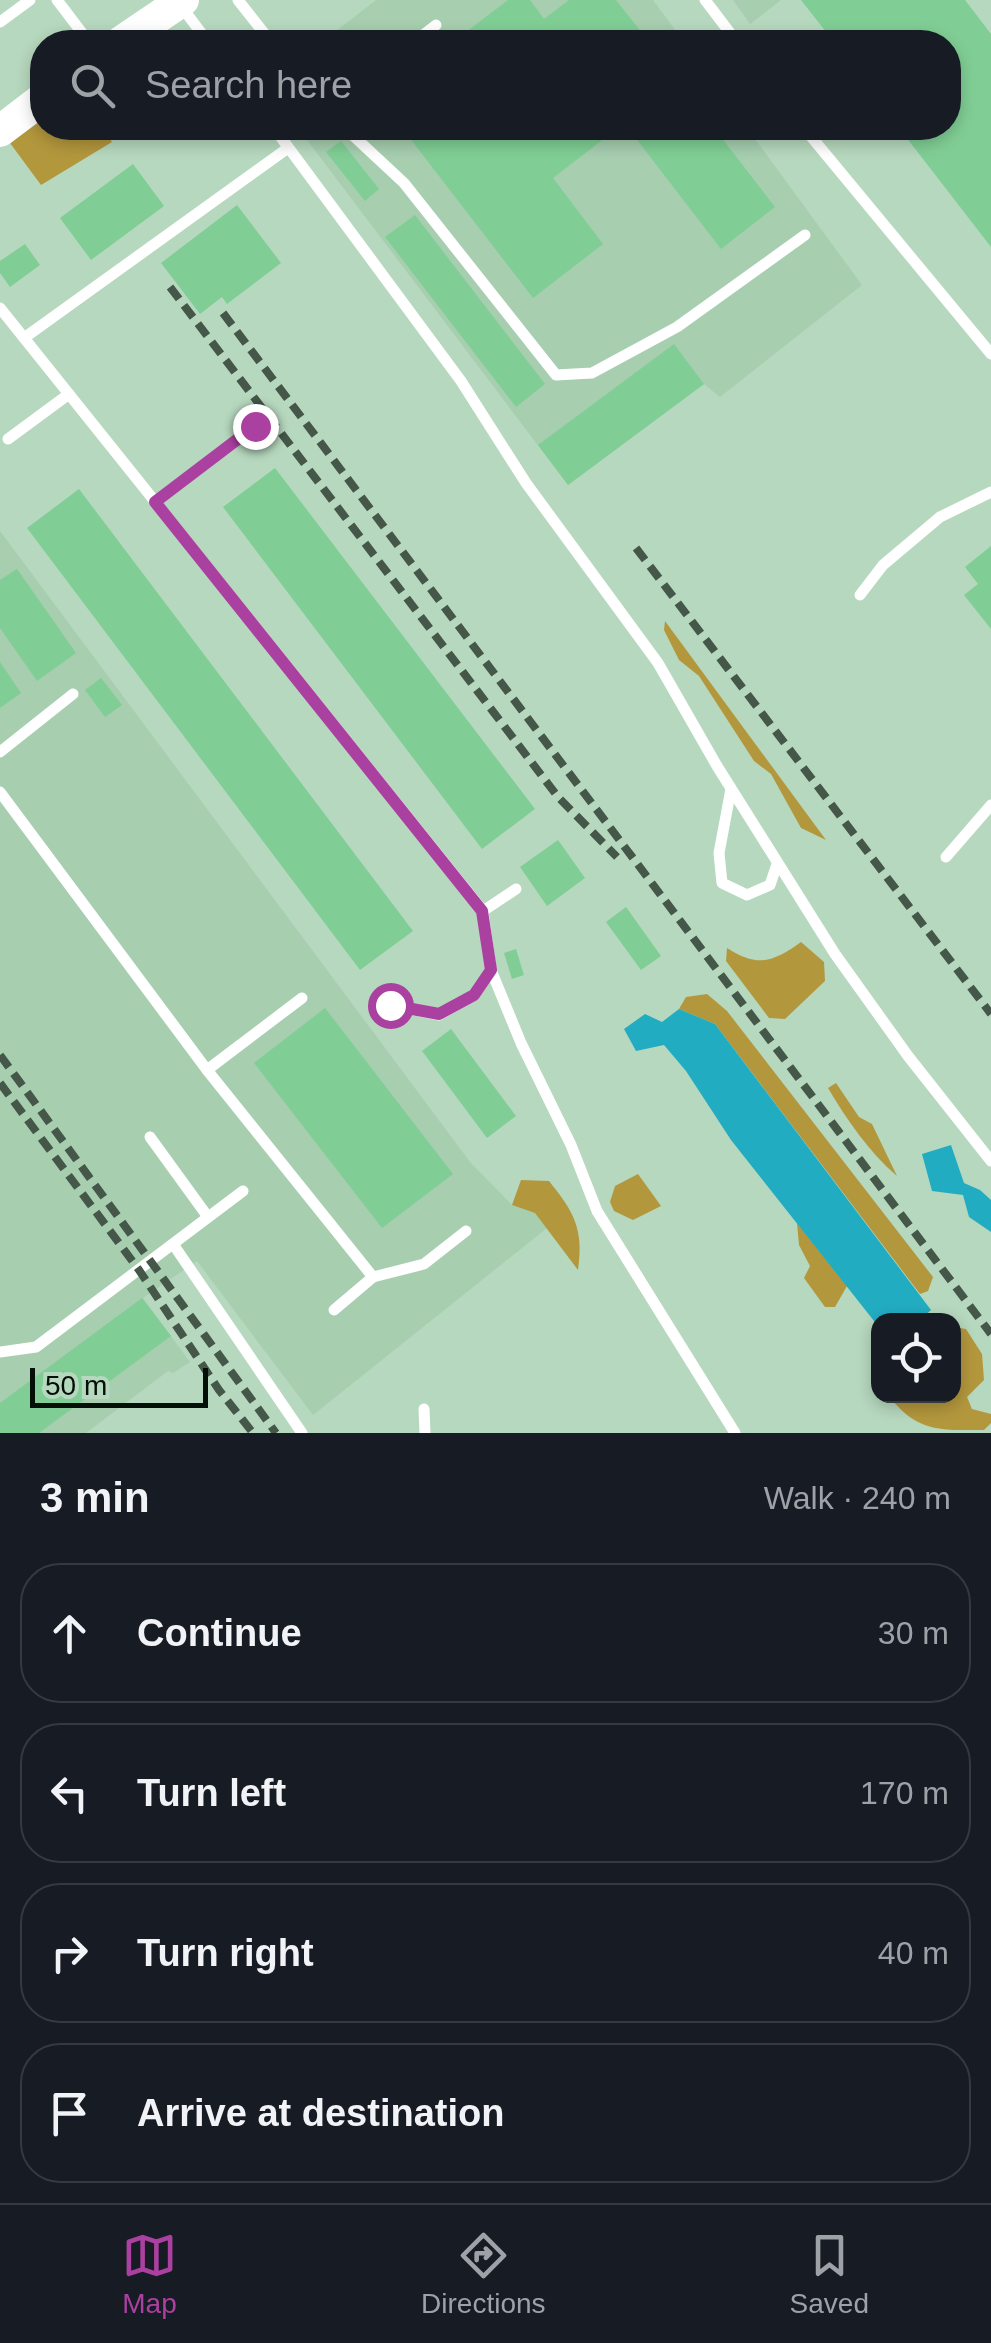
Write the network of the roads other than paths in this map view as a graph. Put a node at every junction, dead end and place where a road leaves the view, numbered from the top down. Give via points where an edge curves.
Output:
1 (30, 0) edge
2 (58, 0) edge
3 (238, 0) edge
4 (705, 0) edge
5 (180, 2) edge
6 (0, 22) edge
7 (436, 25) dead end
8 (80, 30) edge
9 (139, 30) edge
10 (200, 30) edge
11 (262, 30) edge
12 (430, 30) edge
13 (728, 30) edge
14 (30, 109) edge
15 (0, 131) edge
16 (282, 140) edge
17 (358, 140) edge
18 (814, 140) edge
19 (288, 148) junction
20 (806, 234) dead end
21 (0, 308) edge
22 (24, 338) junction
23 (991, 354) edge
24 (69, 394) junction
25 (255, 426) dead end
26 (8, 439) dead end
27 (991, 492) edge
28 (155, 502) junction
29 (860, 595) dead end
30 (73, 694) dead end
31 (0, 752) edge
32 (731, 789) junction
33 (0, 792) edge
34 (991, 806) edge
35 (946, 858) dead end
36 (777, 864) junction
37 (516, 889) dead end
38 (482, 911) junction
39 (491, 970) junction
40 (302, 998) dead end
41 (390, 1005) dead end
42 (207, 1070) junction
43 (150, 1138) dead end
44 (991, 1161) edge
45 (242, 1191) dead end
46 (208, 1217) junction
47 (466, 1231) dead end
48 (173, 1244) junction
49 (373, 1276) junction
50 (334, 1310) dead end
51 (0, 1352) edge
52 (424, 1408) dead end
53 (302, 1433) edge
54 (425, 1433) edge
55 (735, 1433) edge

1 - 6 lane
2 - 8 lane
3 - 11 lane
4 - 13 lane
5 - 9 street
5 - 10 lane
7 - 12 lane
14 - 15 street
16 - 19 lane
17 - 20 lane via 404,183 556,375 592,372 677,326
18 - 23 lane
19 - 22 lane
19 - 32 lane via 462,380 526,482 658,663
21 - 22 lane
22 - 24 lane
24 - 26 lane
24 - 28 lane
25 - 28 lane
27 - 29 lane via 940,517 883,565
28 - 38 lane
30 - 31 lane
32 - 36 lane
32 - 36 lane via 719,854 722,882 747,896 770,885
33 - 42 lane
34 - 35 lane
36 - 44 lane via 908,1056
37 - 38 lane
38 - 39 lane
39 - 41 lane via 474,995 439,1014
39 - 55 lane via 597,1211
40 - 42 lane
42 - 49 lane
43 - 46 lane
45 - 46 lane
46 - 48 lane
47 - 49 lane via 424,1264
48 - 51 lane via 36,1347
48 - 53 lane
49 - 50 lane
52 - 54 lane

